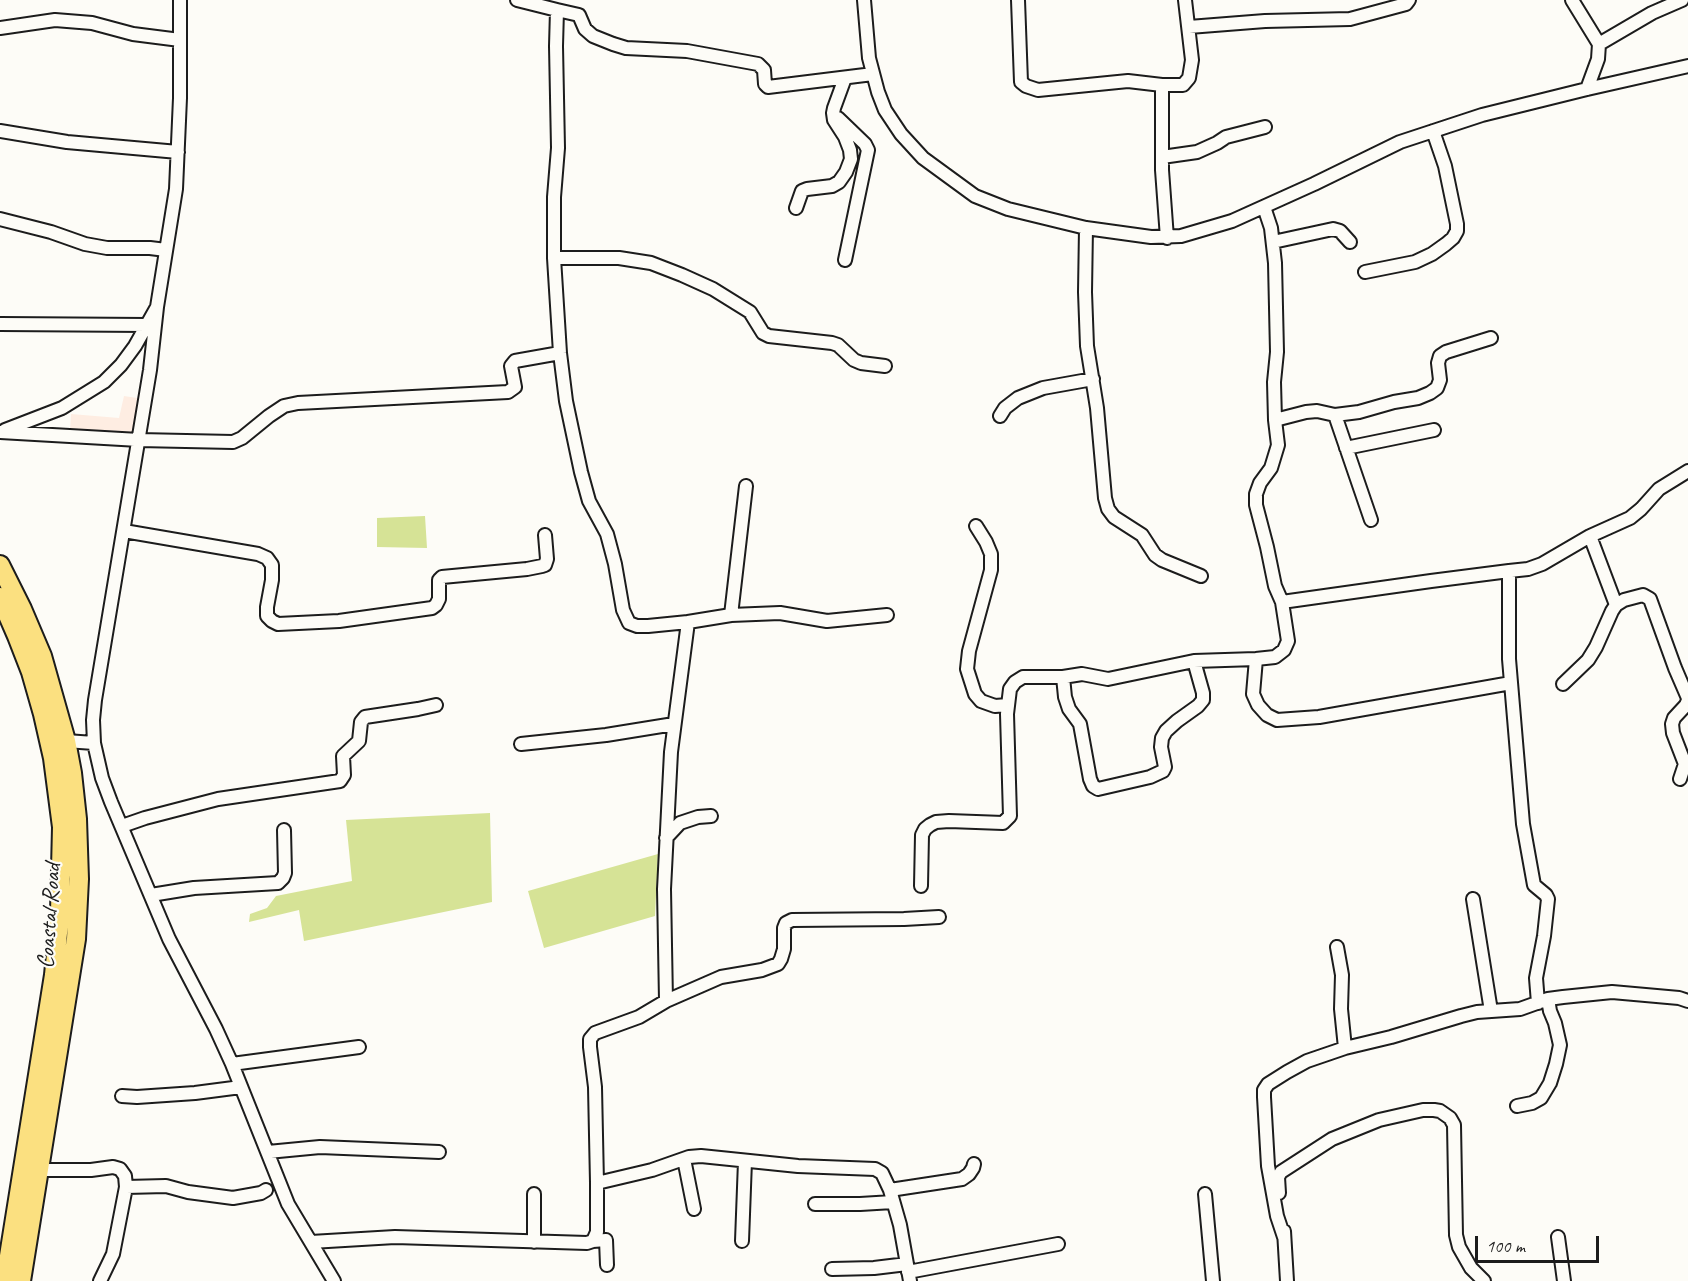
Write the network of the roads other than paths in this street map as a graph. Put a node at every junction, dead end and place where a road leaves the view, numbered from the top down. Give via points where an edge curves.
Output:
1 (180, 0) edge
2 (517, 0) edge
3 (864, 0) edge
4 (1018, 0) edge
5 (1185, 0) edge
6 (1409, 0) edge
7 (1572, 0) edge
8 (1682, 0) edge
9 (557, 10) junction
10 (1189, 27) junction
11 (0, 28) edge
12 (180, 40) junction
13 (1599, 45) junction
14 (1688, 66) edge
15 (873, 74) junction
16 (845, 78) junction
17 (1162, 85) junction
18 (1587, 89) junction
19 (833, 113) junction
20 (1265, 127) dead end
21 (0, 131) edge
22 (1433, 131) junction
23 (178, 152) junction
24 (1162, 157) junction
25 (1264, 207) junction
26 (796, 208) dead end
27 (0, 219) edge
28 (1086, 228) junction
29 (1167, 238) junction
30 (1350, 242) dead end
31 (1273, 243) junction
32 (166, 250) junction
33 (554, 258) junction
34 (845, 260) dead end
35 (1365, 272) dead end
36 (157, 307) junction
37 (0, 324) edge
38 (147, 325) junction
39 (1491, 338) dead end
40 (560, 353) junction
41 (885, 366) dead end
42 (1093, 378) junction
43 (1335, 415) junction
44 (1000, 416) dead end
45 (1275, 420) junction
46 (1434, 430) dead end
47 (0, 432) edge
48 (139, 440) junction
49 (1346, 448) junction
50 (1688, 471) edge
51 (746, 486) dead end
52 (1371, 520) dead end
53 (976, 526) dead end
54 (124, 531) junction
55 (545, 536) dead end
56 (1590, 536) junction
57 (0, 565) edge
58 (1509, 571) junction
59 (1201, 576) dead end
60 (0, 597) edge
61 (1282, 602) junction
62 (1616, 605) junction
63 (731, 615) junction
64 (886, 615) dead end
65 (688, 622) junction
66 (1256, 659) junction
67 (1194, 660) junction
68 (1063, 677) junction
69 (1511, 683) junction
70 (1563, 684) dead end
71 (1688, 699) edge
72 (436, 705) dead end
73 (1008, 705) junction
74 (674, 724) junction
75 (66, 741) junction
76 (94, 743) junction
77 (521, 744) dead end
78 (1680, 778) dead end
79 (711, 816) dead end
80 (122, 826) junction
81 (284, 830) dead end
82 (666, 838) junction
83 (921, 886) dead end
84 (151, 896) junction
85 (1473, 899) dead end
86 (939, 917) dead end
87 (1336, 947) dead end
88 (666, 1001) junction
89 (1543, 1001) junction
90 (1688, 1002) edge
91 (1491, 1011) junction
92 (359, 1047) dead end
93 (1345, 1048) junction
94 (232, 1064) junction
95 (241, 1087) junction
96 (122, 1096) dead end
97 (1517, 1106) dead end
98 (268, 1152) junction
99 (439, 1152) dead end
100 (684, 1159) junction
101 (745, 1161) junction
102 (974, 1164) dead end
103 (38, 1170) junction
104 (597, 1183) junction
105 (126, 1187) junction
106 (266, 1190) dead end
107 (534, 1194) dead end
108 (1205, 1194) dead end
109 (891, 1196) junction
110 (814, 1204) dead end
111 (694, 1209) dead end
112 (1284, 1237) junction
113 (1558, 1237) dead end
114 (593, 1241) junction
115 (742, 1241) dead end
116 (311, 1242) junction
117 (534, 1242) junction
118 (1058, 1244) dead end
119 (607, 1265) dead end
120 (832, 1269) dead end
121 (908, 1272) edge
122 (5, 1281) edge
123 (21, 1281) edge
124 (100, 1281) edge
125 (334, 1281) edge
126 (1213, 1281) edge
127 (1287, 1281) edge
128 (1484, 1281) edge
129 (1564, 1281) edge

1 - 12 street
2 - 9 street
3 - 15 street
4 - 17 street via 1021,82 1026,86 1038,90 1128,81
5 - 10 street
6 - 10 street via 1350,19
7 - 13 street
8 - 13 street
9 - 16 street via 579,15 593,36 627,48 687,51 758,64 764,70 768,87
9 - 33 street
10 - 17 street via 1189,78 1183,85
11 - 12 street via 55,20
12 - 23 street
13 - 18 street
14 - 18 street
15 - 16 street
15 - 28 street via 885,110 901,134 943,174 975,196 1008,209
16 - 19 street
17 - 24 street
18 - 22 street
19 - 26 street via 850,150 846,172 832,186 802,191
19 - 34 street via 868,150
20 - 24 street via 1226,136 1197,152
21 - 23 street via 67,142
22 - 25 street via 1400,142
22 - 35 street via 1445,166 1457,231 1446,244 1415,262
23 - 32 street
24 - 29 street
25 - 29 street via 1209,228
25 - 31 street
27 - 32 street via 107,248
28 - 29 street
28 - 42 street via 1087,346
30 - 31 street via 1334,229
31 - 45 street
32 - 36 street
33 - 40 street
33 - 41 street via 619,258 651,263 713,289 750,312 769,336 832,343 854,360
36 - 38 street
36 - 48 street
37 - 38 street
38 - 47 street via 122,365 104,382 62,408
39 - 43 street via 1440,356 1440,380 1430,393
40 - 48 street via 515,361 511,366 515,387 508,392 298,403 284,406 233,442
40 - 65 street via 580,472 589,501 607,534 625,618 637,626
42 - 44 street via 1043,388 1018,398
42 - 59 street via 1108,509 1142,535 1155,555
43 - 45 street via 1317,411
43 - 49 street
45 - 61 street via 1277,452 1260,483 1256,505
46 - 49 street
47 - 48 street
48 - 54 street
49 - 52 street
50 - 56 street via 1659,489 1630,518
51 - 63 street
53 - 73 street via 986,542 991,570 967,669 981,701
54 - 55 street via 267,558 272,565 267,616 278,624 339,621 432,608 439,598 442,577 545,565
54 - 76 street via 95,700
56 - 58 street via 1542,564
56 - 62 street
57 - 75 highway, Coastal Road via 42,656
58 - 61 street
58 - 69 street
60 - 122 highway, Coastal Road via 44,714 62,827 54,975
61 - 66 street via 1288,641 1284,650 1275,657
62 - 70 street via 1588,660
62 - 71 street via 1643,595 1650,599
63 - 64 street via 780,613 827,621
63 - 65 street
65 - 74 street
66 - 67 street
66 - 69 street via 1253,694 1262,710 1277,720 1319,717
67 - 68 street via 1108,679 1082,674
67 - 68 street via 1203,700 1166,730 1161,747 1163,771 1098,789 1090,779 1080,724 1069,709
68 - 73 street via 1023,677 1010,689
69 - 89 street via 1530,868 1534,885 1548,899 1536,978
71 - 78 street via 1672,724 1685,764
72 - 80 street via 365,717 359,741 343,756 344,775 340,781 192,805
73 - 83 street via 1010,816 1003,823 949,821 930,825 922,835
74 - 77 street
74 - 82 street
75 - 76 street
75 - 103 highway, Coastal Road via 77,831 76,939
76 - 80 street via 102,778
79 - 82 street via 680,824
80 - 84 street
81 - 84 street via 285,873 278,883 194,888
82 - 88 street
84 - 94 street
85 - 91 street
86 - 88 street via 792,920 784,928 784,949 778,964 721,977
87 - 93 street via 1342,975
88 - 104 street via 639,1017 595,1033 590,1039
89 - 90 street via 1612,992
89 - 91 street via 1520,1009
89 - 97 street via 1555,1023 1560,1045 1556,1064 1541,1098
91 - 93 street
92 - 94 street
93 - 112 street via 1307,1061 1264,1090 1268,1166
94 - 95 street
95 - 96 street
95 - 98 street
98 - 99 street via 320,1148
98 - 116 street via 288,1204
100 - 101 street via 701,1156
100 - 104 street
100 - 111 street
101 - 109 street via 875,1168 882,1173
101 - 115 street
102 - 109 street via 962,1179
103 - 105 street via 113,1167 125,1176
103 - 123 highway, Coastal Road
104 - 114 street via 597,1232
105 - 106 street via 166,1186 233,1198
105 - 124 street via 113,1254
107 - 117 street
108 - 126 street
109 - 110 street
109 - 121 street
112 - 127 street
112 - 128 street via 1278,1177 1285,1168 1347,1132 1379,1119 1434,1110 1445,1114 1454,1125 1456,1235 1471,1268
113 - 129 street
114 - 117 street
114 - 119 street via 606,1240
116 - 117 street via 414,1237
116 - 125 street
118 - 121 street
120 - 121 street

